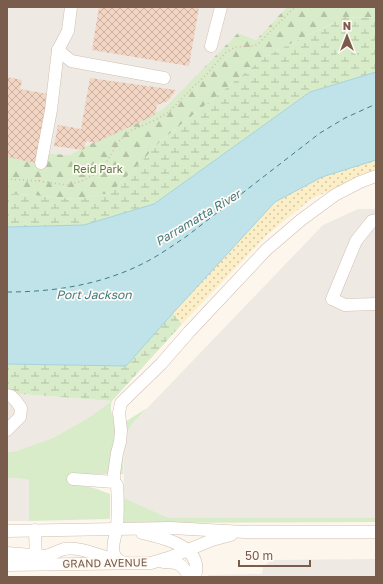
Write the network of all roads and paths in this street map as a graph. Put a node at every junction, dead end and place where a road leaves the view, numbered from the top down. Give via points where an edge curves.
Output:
1 (71, 7) edge
2 (221, 7) edge
3 (295, 7) edge
4 (211, 46) dead end
5 (58, 50) junction
6 (164, 78) dead end
7 (41, 163) dead end
8 (376, 176) edge
9 (7, 179) edge
10 (376, 220) edge
11 (376, 304) edge
12 (7, 396) edge
13 (7, 430) edge
14 (73, 479) dead end
15 (114, 482) junction
16 (121, 529) junction
17 (35, 530) junction
18 (7, 531) edge
19 (246, 532) junction
20 (376, 532) edge
21 (212, 540) junction
22 (187, 550) junction
23 (7, 553) edge
24 (36, 560) junction
25 (124, 563) junction
26 (151, 563) junction
27 (7, 565) edge
28 (193, 575) edge

1 - 5 street via 68,31
2 - 4 street
3 - 9 path via 259,43 254,46 235,47 225,53 169,112 130,131 118,142 105,165 95,174 82,181 67,184
5 - 6 street via 71,61
5 - 7 street via 51,110
8 - 15 street via 336,195 266,250 161,364 121,403 120,442
10 - 11 street via 372,221 356,241 332,299 345,305
12 - 13 street via 11,396 21,408 20,417
14 - 15 street
15 - 16 street via 117,485
16 - 17 street, GRAND AVENUE
16 - 19 street, GRAND AVENUE via 171,528
16 - 22 street via 165,538
16 - 25 street via 113,543 113,551
17 - 18 street, GRAND AVENUE
17 - 24 street
19 - 20 street, GRAND AVENUE
19 - 21 street, GRAND AVENUE
21 - 22 street, GRAND AVENUE
21 - 28 street via 203,550
22 - 26 street, GRAND AVENUE
22 - 28 street via 196,564
23 - 24 street
24 - 25 street, GRAND AVENUE
24 - 27 street, GRAND AVENUE
25 - 26 street, GRAND AVENUE
26 - 28 street via 179,564

